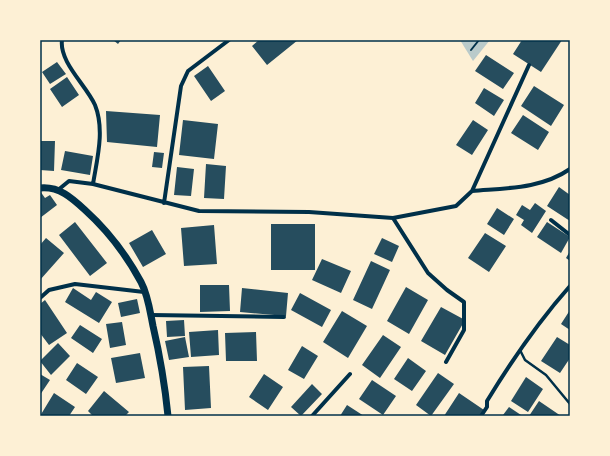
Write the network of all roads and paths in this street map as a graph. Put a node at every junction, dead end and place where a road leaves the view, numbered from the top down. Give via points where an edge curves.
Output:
1 (62, 40) edge
2 (230, 40) edge
3 (479, 40) edge
4 (471, 50) dead end
5 (529, 65) dead end
6 (570, 169) edge
7 (93, 184) junction
8 (40, 188) edge
9 (58, 190) junction
10 (472, 191) junction
11 (164, 203) junction
12 (393, 218) junction
13 (551, 220) dead end
14 (570, 235) edge
15 (570, 286) edge
16 (144, 292) junction
17 (40, 298) edge
18 (151, 315) junction
19 (284, 316) dead end
20 (519, 350) junction
21 (446, 362) dead end
22 (350, 374) dead end
23 (570, 404) edge
24 (168, 416) edge
25 (312, 416) edge
26 (482, 416) edge

1 - 7 street via 62,52 95,105 100,130
2 - 11 street via 188,71 181,86
3 - 4 path
5 - 10 street
6 - 10 street via 534,185
7 - 9 street via 69,181
7 - 11 street
8 - 9 street
9 - 16 street via 72,198 108,235 131,266
10 - 12 street via 456,206
11 - 12 street via 199,212 309,212
12 - 21 street via 428,273 464,302 464,330
13 - 14 street
15 - 20 street
16 - 17 street via 75,284 49,290
16 - 18 street
18 - 19 street
18 - 24 street via 166,392
20 - 23 lane via 525,360 546,375
20 - 26 street via 487,400 487,407
22 - 25 street

